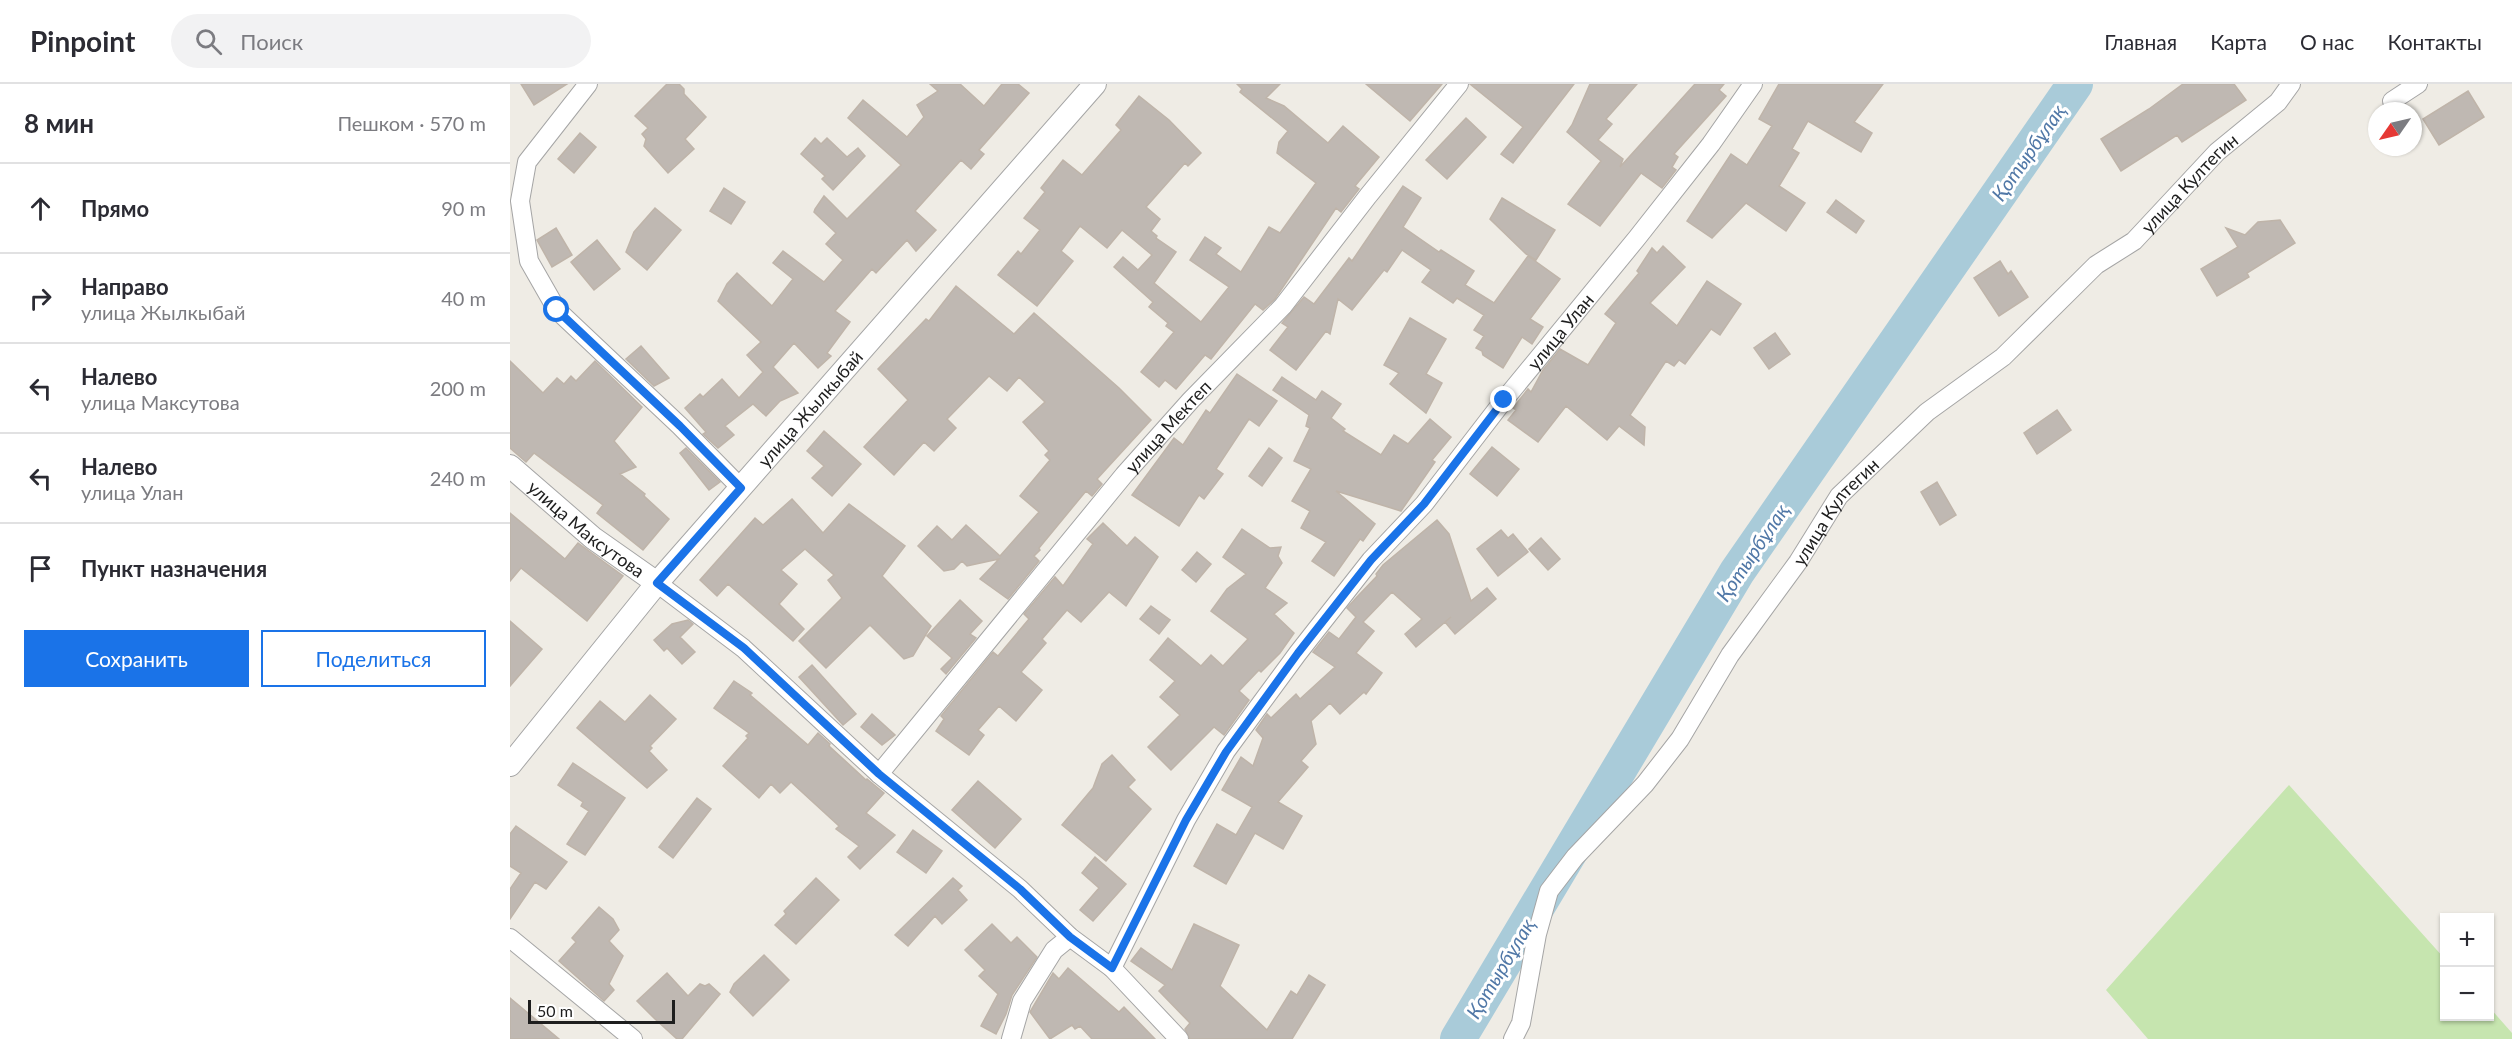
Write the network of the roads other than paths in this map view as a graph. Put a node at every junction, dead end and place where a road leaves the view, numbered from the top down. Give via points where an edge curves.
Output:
1 (588, 84) edge
2 (1095, 84) edge
3 (1459, 84) edge
4 (1754, 84) edge
5 (2291, 84) edge
6 (2418, 84) edge
7 (2392, 101) dead end
8 (510, 466) edge
9 (741, 488) junction
10 (657, 583) junction
11 (510, 765) edge
12 (879, 774) junction
13 (1070, 937) junction
14 (510, 938) edge
15 (1112, 968) junction
16 (633, 1039) edge
17 (1011, 1039) edge
18 (1179, 1039) edge
19 (1513, 1039) edge

1 - 9 street via 527,162 520,201 529,261 557,310
2 - 9 street, улица Жылкыбай
3 - 12 street, улица Мектеп via 1282,306 1124,475
4 - 15 street, улица Улан via 1638,238 1424,504 1371,560 1232,742 1186,820
5 - 19 street, улица Култегин via 2278,102 2217,152 2134,241 2096,265 2003,357 1928,412 1839,496 1730,655 1680,739 1549,891 1521,1023
6 - 7 street
8 - 10 street, улица Максутова via 593,538
9 - 10 street, улица Жылкыбай
10 - 11 street, улица Жылкыбай
10 - 12 street, улица Максутова via 744,648
12 - 13 street, улица Максутова via 1020,889
13 - 15 street, улица Максутова
13 - 17 street via 1054,950 1022,1001
14 - 16 street
15 - 18 street, улица Максутова

